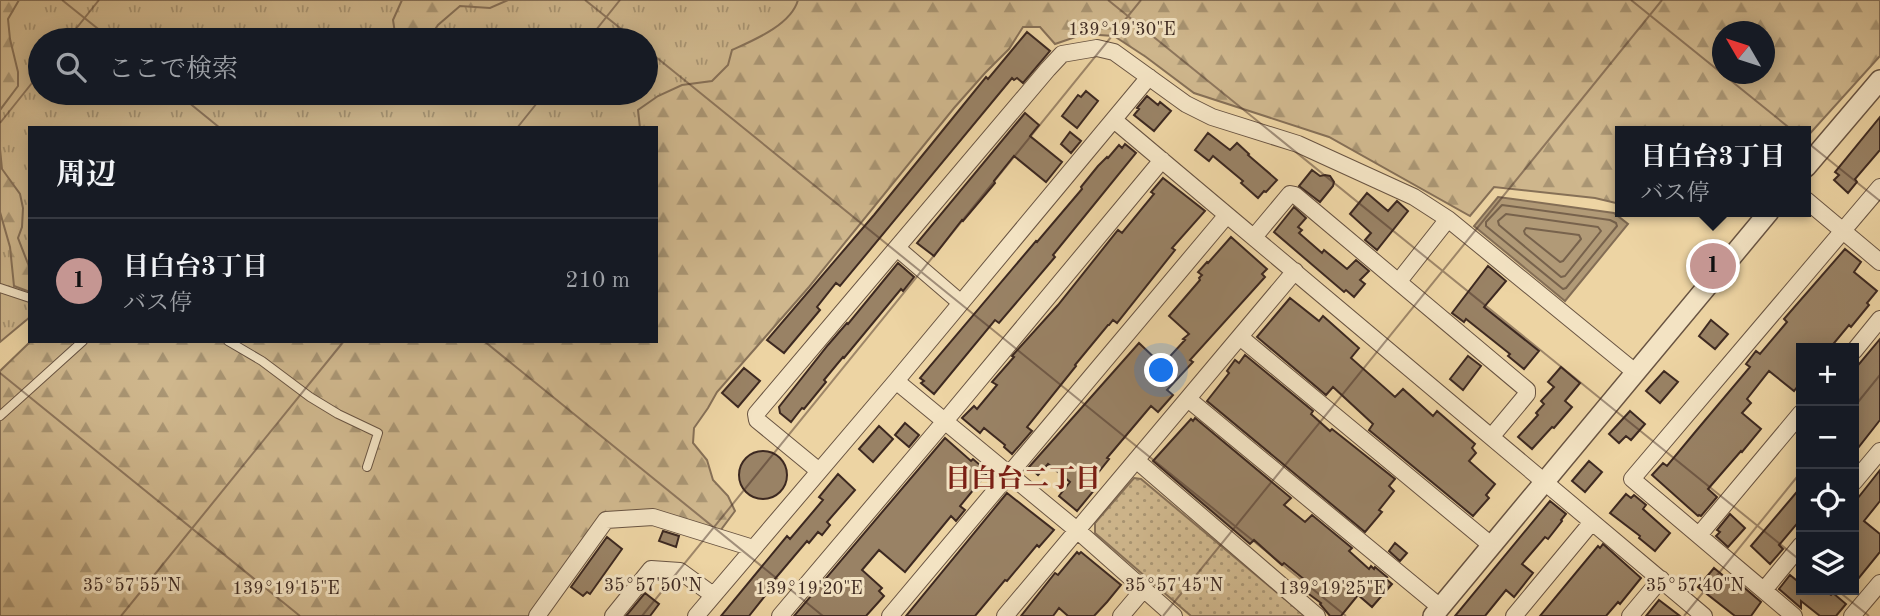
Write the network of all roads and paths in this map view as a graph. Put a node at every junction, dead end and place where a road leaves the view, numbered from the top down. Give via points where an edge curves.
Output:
1 (1149, 77) junction
2 (1880, 80) edge
3 (1114, 120) junction
4 (1162, 160) junction
5 (1811, 161) edge
6 (1880, 187) edge
7 (1811, 204) edge
8 (1227, 215) junction
9 (1765, 217) edge
10 (1448, 219) junction
11 (1843, 231) junction
12 (1254, 237) junction
13 (897, 248) junction
14 (1880, 262) edge
15 (1295, 271) junction
16 (1399, 281) junction
17 (0, 288) edge
18 (28, 297) edge
19 (961, 303) junction
20 (1880, 319) edge
21 (1240, 337) junction
22 (81, 343) edge
23 (231, 343) edge
24 (1859, 345) edge
25 (1635, 372) junction
26 (896, 381) junction
27 (1188, 399) junction
28 (0, 416) edge
29 (1796, 419) edge
30 (945, 421) junction
31 (1492, 436) junction
32 (1880, 451) edge
33 (1136, 460) junction
34 (368, 467) dead end
35 (819, 471) junction
36 (1009, 475) junction
37 (1859, 476) edge
38 (1545, 481) junction
39 (1592, 522) junction
40 (1078, 531) junction
41 (1699, 536) junction
42 (1491, 545) junction
43 (753, 548) junction
44 (1796, 551) edge
45 (1661, 579) junction
46 (1880, 583) edge
47 (1143, 590) junction
48 (1764, 590) junction
49 (713, 596) junction
50 (1437, 612) edge
51 (537, 616) edge
52 (612, 616) edge
53 (696, 616) edge
54 (780, 616) edge
55 (890, 616) edge
56 (1004, 616) edge
57 (1121, 616) edge
58 (1174, 616) edge
59 (1317, 616) edge
60 (1514, 616) edge
61 (1629, 616) edge
62 (1704, 616) edge
63 (1794, 616) edge
64 (1852, 616) edge

1 - 3 street
1 - 10 street via 1213,117 1298,144 1414,197
1 - 13 street via 1114,52 1097,48 1062,54
2 - 5 street
3 - 4 street
3 - 19 street
4 - 8 street
4 - 30 street
6 - 11 street
7 - 11 street
8 - 12 street
8 - 36 street
9 - 25 street
10 - 16 street
10 - 25 street
11 - 14 street
11 - 41 street via 1632,479
12 - 15 street
12 - 16 street via 1290,194 1295,195
13 - 19 street
13 - 35 street via 756,414 757,420
15 - 21 street
15 - 31 street
16 - 31 street via 1527,390
17 - 18 lane
19 - 26 street
20 - 24 street
21 - 27 street
21 - 42 street
22 - 28 lane
23 - 34 lane via 310,397 378,433
25 - 38 street
26 - 30 street
26 - 35 street
27 - 33 street
27 - 50 street
29 - 41 street
30 - 36 street
30 - 54 street
31 - 38 street
32 - 37 street
33 - 40 street
33 - 59 street
35 - 43 street
36 - 40 street
36 - 55 street
38 - 39 street
38 - 42 street
39 - 45 street
39 - 60 street
40 - 47 street
40 - 56 street
41 - 48 street
42 - 50 street
43 - 49 street
43 - 51 street via 653,517 606,520
44 - 48 street
45 - 61 street
45 - 62 street
46 - 64 street
47 - 57 street
47 - 58 street
48 - 63 street
49 - 52 street via 680,571 652,569
49 - 53 street

